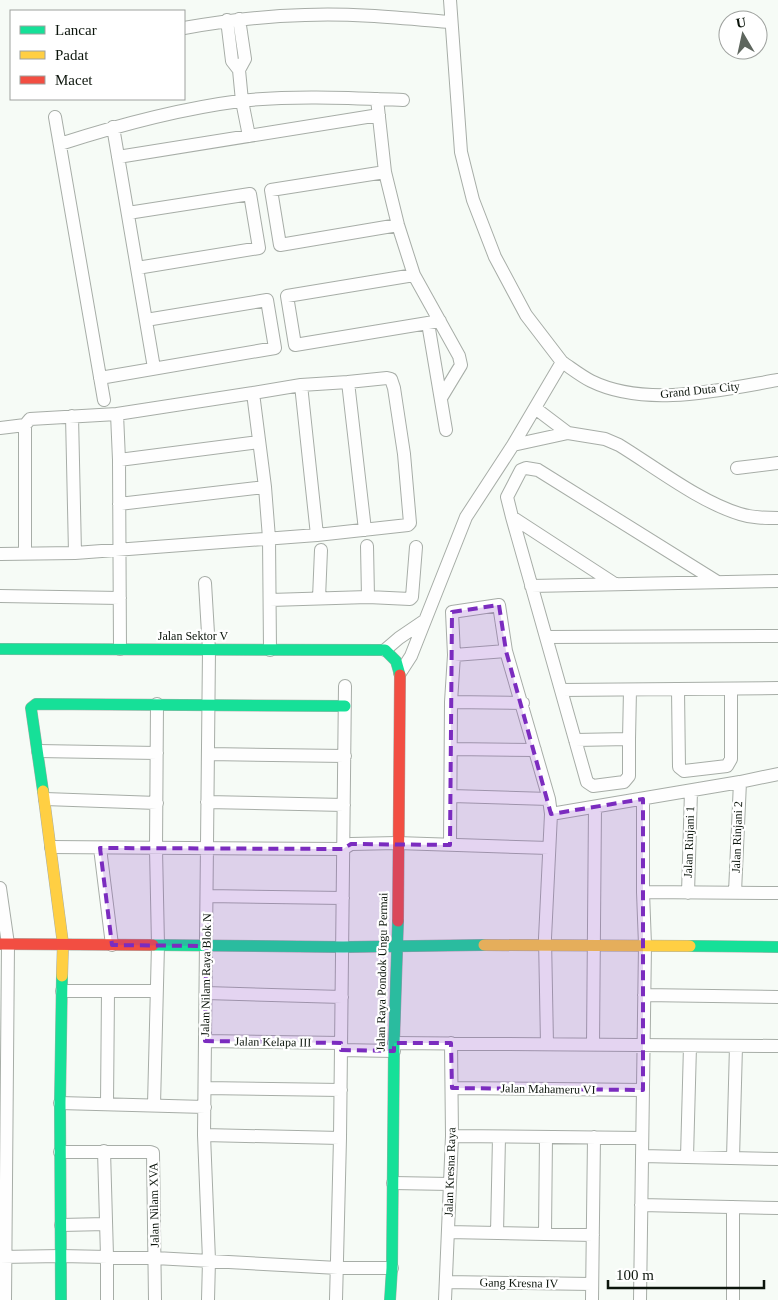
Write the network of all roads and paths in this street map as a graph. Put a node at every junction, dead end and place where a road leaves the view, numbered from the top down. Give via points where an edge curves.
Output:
1 (450, 0) edge
2 (233, 20) junction
3 (450, 22) junction
4 (185, 28) edge
5 (377, 99) junction
6 (403, 100) dead end
7 (242, 101) junction
8 (379, 115) junction
9 (55, 117) dead end
10 (113, 127) junction
11 (249, 136) junction
12 (60, 144) junction
13 (118, 158) junction
14 (385, 172) junction
15 (128, 214) junction
16 (398, 225) junction
17 (137, 268) junction
18 (414, 275) junction
19 (146, 320) junction
20 (434, 322) junction
21 (562, 362) junction
22 (154, 368) junction
23 (100, 378) junction
24 (778, 380) edge
25 (348, 382) junction
26 (301, 385) junction
27 (253, 393) junction
28 (440, 398) junction
29 (104, 400) dead end
30 (535, 408) junction
31 (117, 414) junction
32 (72, 416) junction
33 (25, 425) junction
34 (0, 428) edge
35 (446, 430) dead end
36 (568, 433) junction
37 (259, 442) junction
38 (513, 445) junction
39 (119, 460) junction
40 (778, 463) edge
41 (738, 468) dead end
42 (265, 487) junction
43 (119, 504) junction
44 (512, 517) junction
45 (778, 518) edge
46 (365, 530) junction
47 (317, 535) junction
48 (269, 538) junction
49 (367, 546) dead end
50 (416, 547) dead end
51 (321, 550) dead end
52 (75, 553) junction
53 (0, 554) edge
54 (25, 554) junction
55 (120, 557) junction
56 (716, 581) junction
57 (778, 581) edge
58 (205, 583) dead end
59 (615, 584) junction
60 (531, 586) junction
61 (0, 596) edge
62 (368, 597) junction
63 (120, 598) junction
64 (318, 598) junction
65 (270, 600) junction
66 (424, 621) junction
67 (778, 636) edge
68 (546, 637) junction
69 (120, 649) junction
70 (0, 650) edge
71 (209, 650) junction
72 (270, 650) junction
73 (385, 650) junction
74 (506, 651) junction
75 (454, 655) junction
76 (400, 673) junction
77 (345, 686) dead end
78 (778, 688) edge
79 (561, 690) junction
80 (630, 690) junction
81 (678, 690) junction
82 (731, 690) junction
83 (451, 702) junction
84 (522, 703) junction
85 (157, 704) junction
86 (208, 704) junction
87 (345, 706) junction
88 (629, 739) junction
89 (575, 740) junction
90 (451, 749) junction
91 (38, 750) junction
92 (535, 750) junction
93 (157, 753) junction
94 (208, 754) junction
95 (345, 756) junction
96 (778, 774) edge
97 (740, 782) junction
98 (690, 791) junction
99 (452, 796) junction
100 (44, 799) junction
101 (549, 799) junction
102 (643, 799) junction
103 (207, 802) junction
104 (157, 803) junction
105 (344, 805) junction
106 (595, 807) junction
107 (550, 814) junction
108 (398, 843) junction
109 (450, 845) junction
110 (51, 847) junction
111 (100, 848) junction
112 (549, 848) junction
113 (156, 849) junction
114 (207, 849) junction
115 (343, 849) junction
116 (0, 888) edge
117 (643, 892) junction
118 (688, 892) junction
119 (735, 892) junction
120 (778, 893) edge
121 (207, 896) junction
122 (343, 898) junction
123 (4, 944) edge
124 (63, 944) junction
125 (158, 944) junction
126 (545, 944) junction
127 (112, 945) junction
128 (594, 945) junction
129 (645, 945) junction
130 (206, 946) junction
131 (343, 946) junction
132 (398, 946) junction
133 (778, 947) edge
134 (62, 991) junction
135 (156, 991) junction
136 (108, 992) junction
137 (206, 993) junction
138 (644, 995) junction
139 (778, 997) edge
140 (342, 998) junction
141 (205, 1041) junction
142 (451, 1043) junction
143 (546, 1044) junction
144 (593, 1045) junction
145 (644, 1045) junction
146 (690, 1046) junction
147 (736, 1046) junction
148 (778, 1046) edge
149 (341, 1047) junction
150 (394, 1047) junction
151 (205, 1088) junction
152 (452, 1088) junction
153 (341, 1090) junction
154 (643, 1090) junction
155 (60, 1103) junction
156 (107, 1104) junction
157 (154, 1105) junction
158 (204, 1107) junction
159 (204, 1135) junction
160 (452, 1136) junction
161 (499, 1137) junction
162 (546, 1137) junction
163 (594, 1137) junction
164 (340, 1138) junction
165 (642, 1138) junction
166 (60, 1152) junction
167 (104, 1152) junction
168 (642, 1156) junction
169 (687, 1157) junction
170 (733, 1158) junction
171 (778, 1159) edge
172 (393, 1183) junction
173 (450, 1184) junction
174 (641, 1205) junction
175 (733, 1207) junction
176 (778, 1208) edge
177 (106, 1224) junction
178 (61, 1225) junction
179 (448, 1232) junction
180 (497, 1233) junction
181 (545, 1233) junction
182 (593, 1235) junction
183 (61, 1256) junction
184 (107, 1256) junction
185 (3, 1257) edge
186 (155, 1258) junction
187 (209, 1260) junction
188 (338, 1268) junction
189 (392, 1268) junction
190 (446, 1282) junction
191 (592, 1284) junction
192 (5, 1300) edge
193 (61, 1300) edge
194 (107, 1300) edge
195 (155, 1300) edge
196 (208, 1300) edge
197 (336, 1300) edge
198 (390, 1300) edge
199 (445, 1300) edge
200 (592, 1300) edge
201 (640, 1300) edge
202 (733, 1300) edge

1 - 3 street, Grand Duta City
2 - 3 street via 307,14
2 - 4 street
2 - 7 street via 232,61 239,70
3 - 21 street, Grand Duta City via 461,152 473,200 495,257 526,315
5 - 6 street
5 - 7 street
5 - 8 street
7 - 10 street via 179,111
7 - 11 street
8 - 11 street
8 - 14 street
9 - 12 street
10 - 12 street
10 - 13 street
11 - 13 street
12 - 23 street
13 - 15 street
14 - 16 street
14 - 16 street via 271,190 280,245
15 - 17 street
15 - 17 street via 250,194 259,248
16 - 18 street
17 - 19 street
18 - 20 street
18 - 20 street via 287,296 295,345
19 - 22 street
19 - 22 street via 267,300 272,326 275,348
20 - 28 street
20 - 28 street via 459,356 461,365
21 - 24 street, Grand Duta City via 591,381 632,394 684,394
21 - 30 street
22 - 23 street
23 - 29 street
25 - 26 street
25 - 46 street
25 - 46 street via 391,379 404,454 410,523
26 - 27 street
26 - 47 street
27 - 31 street
27 - 37 street
28 - 35 street
30 - 36 street
30 - 38 street
31 - 32 street
31 - 39 street
32 - 33 street via 30,419
32 - 52 street
33 - 34 street
33 - 54 street
36 - 38 street
36 - 45 street via 605,439 619,445 703,498 727,509 757,518
37 - 39 street
37 - 42 street
38 - 66 street via 466,517
39 - 43 street
40 - 41 street
42 - 43 street
42 - 48 street
43 - 55 street
44 - 56 street via 507,497 509,491 521,470 538,470
44 - 59 street
44 - 60 street
46 - 47 street
47 - 48 street
48 - 55 street
48 - 65 street
49 - 62 street
50 - 62 street via 412,598
51 - 64 street
52 - 54 street
52 - 55 street
53 - 54 street
55 - 63 street
56 - 57 street
56 - 59 street
58 - 71 street, Jalan Nilam Raya Blok N
59 - 60 street
60 - 68 street
61 - 63 street
62 - 64 street
63 - 69 street
64 - 65 street
65 - 72 street
66 - 73 street
66 - 76 street via 412,656
67 - 68 street
68 - 79 street
69 - 70 street, Jalan Sektor V
69 - 71 street, Jalan Sektor V
71 - 72 street, Jalan Sektor V
71 - 86 street, Jalan Nilam Raya Blok N
72 - 73 street, Jalan Sektor V
73 - 76 street, Jalan Raya Pondok Ungu Permai via 396,660
74 - 75 street
74 - 75 street via 499,605 452,612
74 - 84 street
75 - 83 street
76 - 108 street, Jalan Raya Pondok Ungu Permai
77 - 87 street
78 - 82 street
79 - 80 street
79 - 89 street
80 - 81 street
80 - 88 street
81 - 82 street
81 - 82 street via 679,767 684,772 727,766 731,760
83 - 84 street
83 - 90 street
84 - 92 street
85 - 86 street
85 - 91 street via 34,705 30,710
85 - 93 street
86 - 87 street
86 - 94 street, Jalan Nilam Raya Blok N
87 - 95 street
88 - 89 street
88 - 89 street via 629,776 624,782 593,786 587,782
90 - 92 street
90 - 99 street
91 - 93 street
91 - 100 street
92 - 101 street
93 - 104 street
94 - 95 street
94 - 103 street, Jalan Nilam Raya Blok N
95 - 105 street
96 - 97 street
97 - 98 street
97 - 119 street, Jalan Rinjani 2
98 - 102 street
98 - 118 street, Jalan Rinjani 1
99 - 101 street
99 - 109 street
100 - 104 street
100 - 110 street
101 - 107 street
102 - 106 street
102 - 117 street
103 - 105 street
103 - 114 street, Jalan Nilam Raya Blok N
104 - 113 street
105 - 115 street
106 - 107 street
106 - 128 street
107 - 112 street
108 - 109 street
108 - 115 street via 351,844
108 - 132 street, Jalan Raya Pondok Ungu Permai
109 - 112 street
110 - 111 street
110 - 124 street
111 - 113 street
111 - 127 street
112 - 126 street
113 - 114 street
113 - 125 street
114 - 115 street
114 - 121 street, Jalan Nilam Raya Blok N
115 - 122 street
116 - 123 street
117 - 118 street
117 - 129 street
118 - 119 street
119 - 120 street
121 - 122 street
121 - 130 street, Jalan Nilam Raya Blok N
122 - 131 street
123 - 124 street
123 - 185 street
124 - 127 street
124 - 134 street
125 - 127 street
125 - 130 street
125 - 135 street
126 - 128 street
126 - 132 street
126 - 143 street
128 - 129 street
128 - 144 street
129 - 133 street
129 - 138 street
130 - 131 street
130 - 137 street, Jalan Nilam Raya Blok N
131 - 132 street
131 - 140 street
132 - 150 street, Jalan Raya Pondok Ungu Permai
134 - 136 street
134 - 155 street
135 - 136 street
135 - 157 street
136 - 156 street
137 - 140 street
137 - 141 street, Jalan Nilam Raya Blok N
138 - 139 street
138 - 145 street
140 - 149 street
141 - 149 street, Jalan Kelapa III
141 - 151 street, Jalan Nilam Raya Blok N
142 - 143 street, Jalan Kelapa III
142 - 150 street, Jalan Kelapa III
142 - 152 street, Jalan Kresna Raya
143 - 144 street, Jalan Kelapa III
144 - 145 street, Jalan Kelapa III
145 - 146 street, Jalan Kelapa III
145 - 154 street
146 - 147 street, Jalan Kelapa III
146 - 169 street
147 - 148 street, Jalan Kelapa III
147 - 170 street
149 - 150 street, Jalan Kelapa III
149 - 153 street
150 - 172 street, Jalan Raya Pondok Ungu Permai
151 - 153 street
151 - 158 street, Jalan Nilam Raya Blok N
152 - 154 street, Jalan Mahameru VI
152 - 160 street, Jalan Kresna Raya
153 - 164 street
154 - 165 street
155 - 156 street
155 - 166 street
156 - 157 street
157 - 158 street
158 - 159 street, Jalan Nilam Raya Blok N
159 - 164 street
159 - 187 street, Jalan Nilam Raya Blok N
160 - 161 street
160 - 173 street, Jalan Kresna Raya
161 - 162 street
161 - 180 street
162 - 163 street
162 - 181 street
163 - 165 street
163 - 182 street
164 - 188 street
165 - 168 street
166 - 167 street
166 - 178 street
167 - 177 street
167 - 186 street, Jalan Nilam XVA via 153,1153
168 - 169 street
168 - 174 street
169 - 170 street
170 - 171 street
172 - 173 street
172 - 189 street, Jalan Raya Pondok Ungu Permai
173 - 179 street, Jalan Kresna Raya
174 - 175 street
174 - 201 street
175 - 176 street
175 - 202 street
177 - 178 street
177 - 184 street
178 - 183 street
179 - 180 street
179 - 190 street, Jalan Kresna Raya
180 - 181 street
181 - 182 street
182 - 191 street
183 - 184 street
183 - 185 street
183 - 193 street
184 - 186 street
184 - 194 street
185 - 192 street
186 - 187 street
186 - 195 street, Jalan Nilam XVA
187 - 188 street
187 - 196 street, Jalan Nilam Raya Blok N
188 - 189 street
188 - 197 street
189 - 198 street, Jalan Raya Pondok Ungu Permai
190 - 191 street, Gang Kresna IV
190 - 199 street, Jalan Kresna Raya
191 - 200 street

